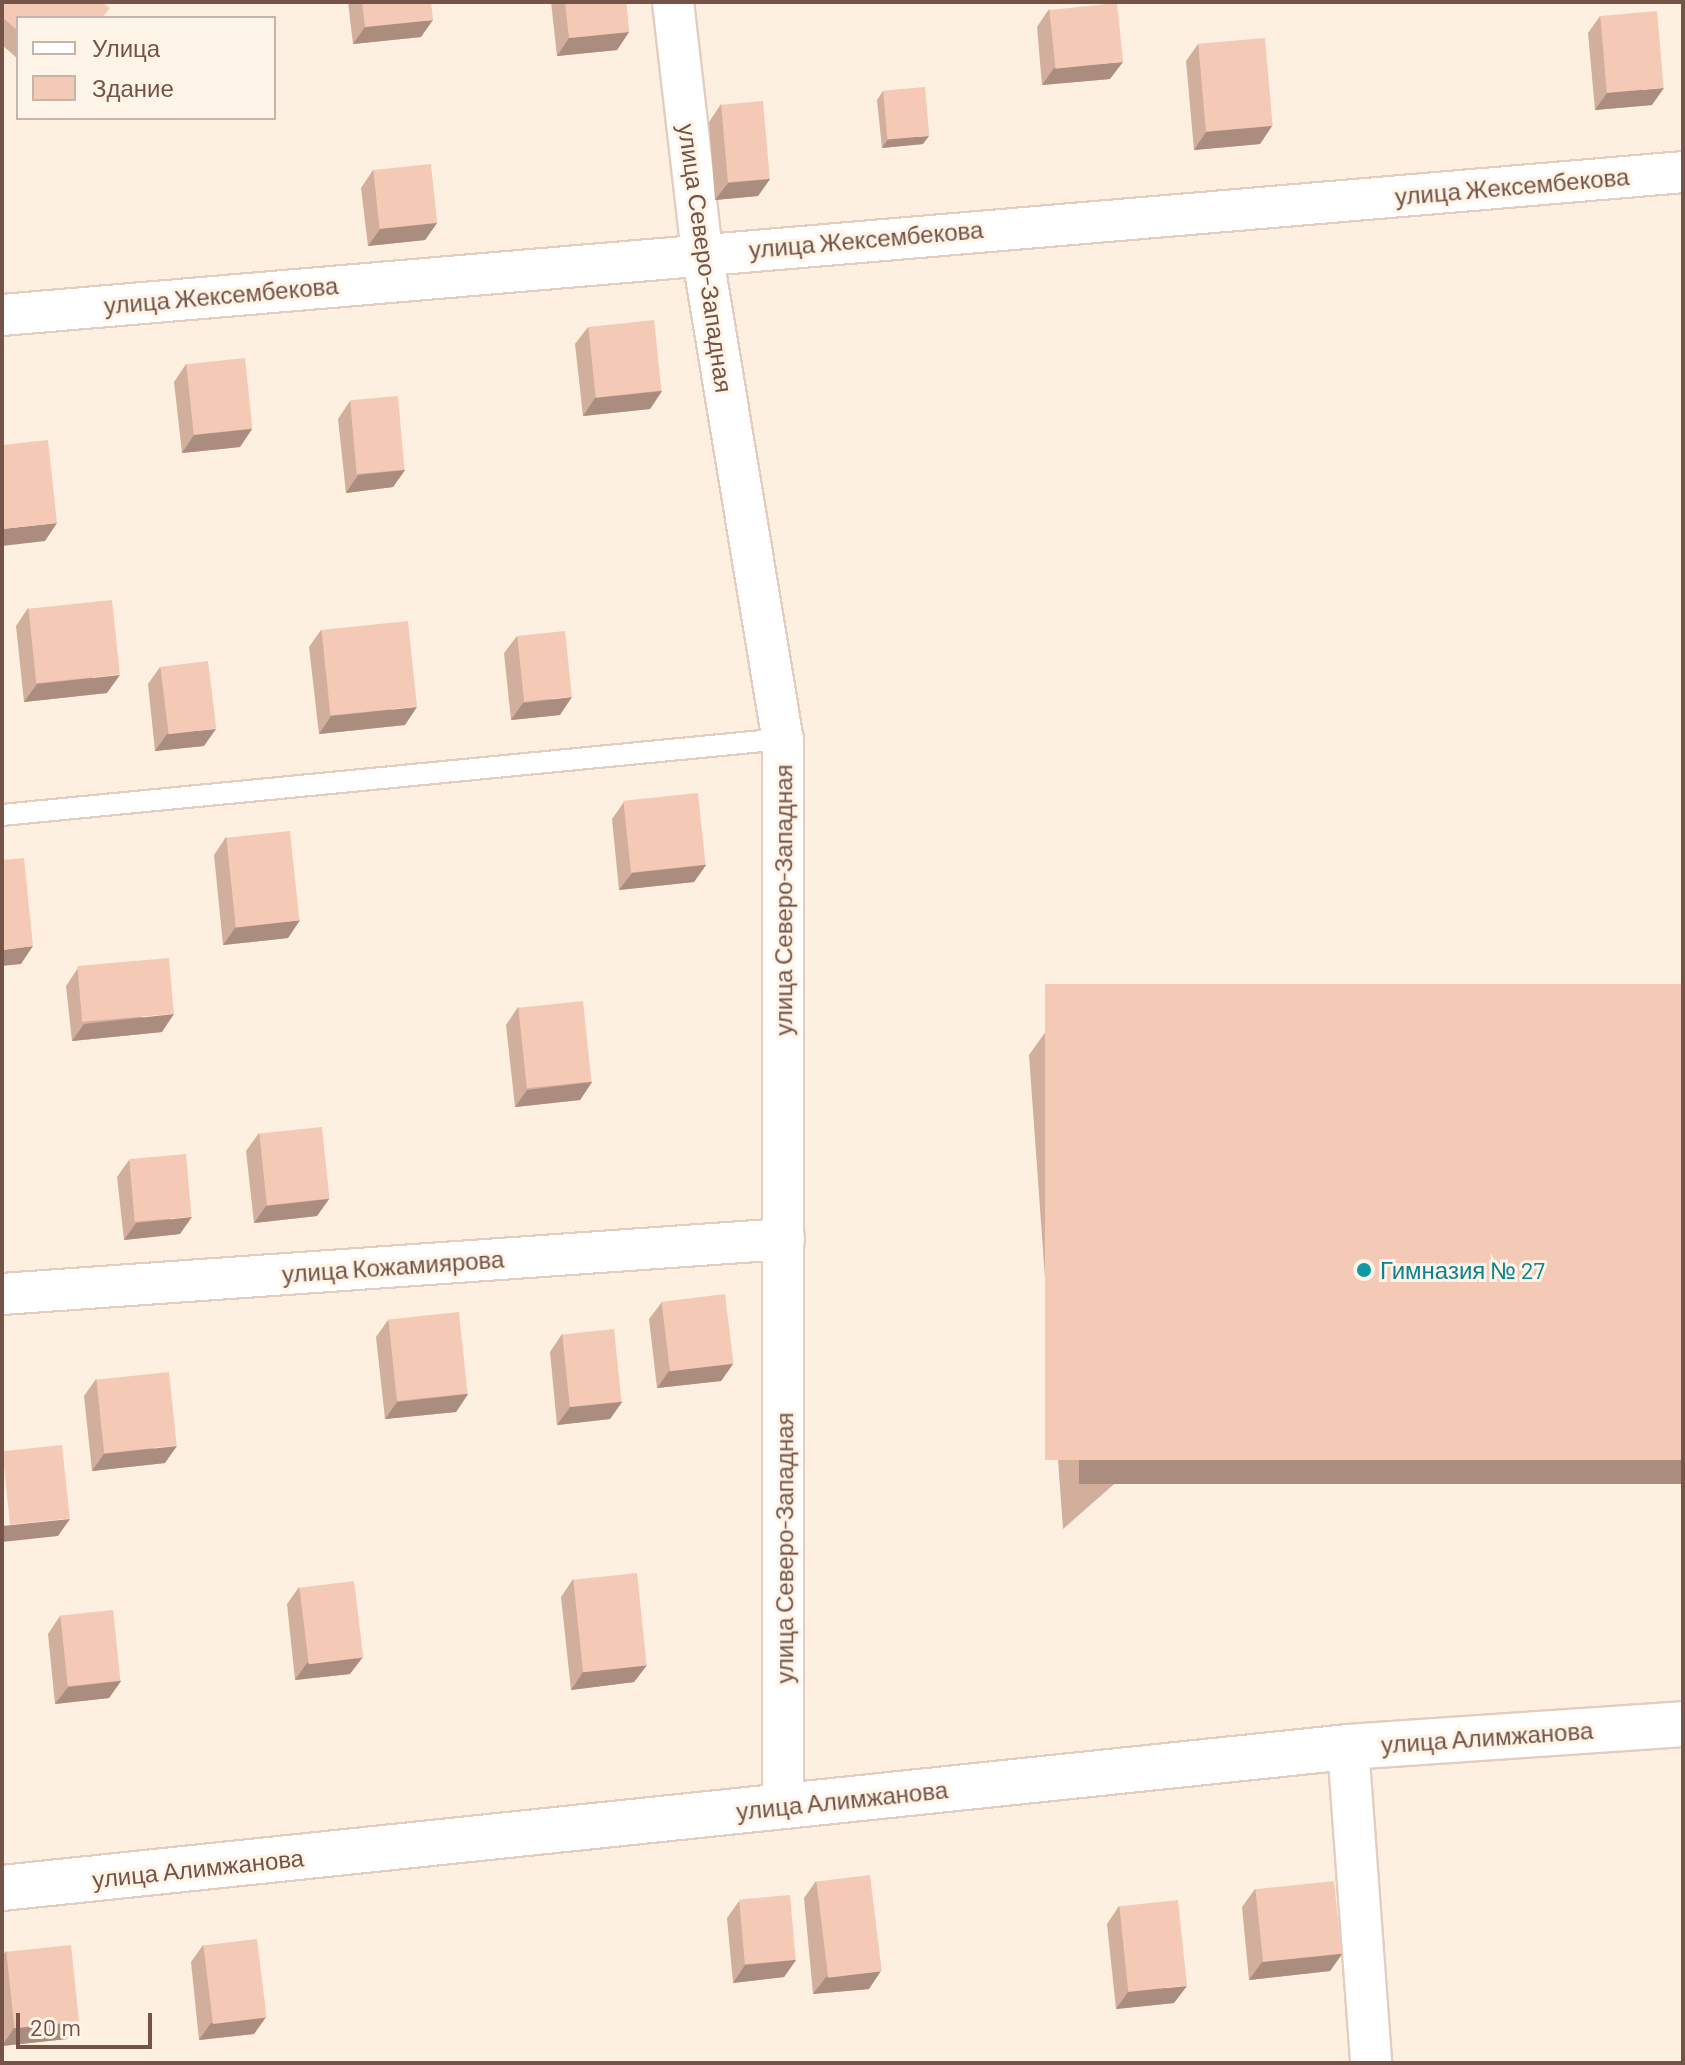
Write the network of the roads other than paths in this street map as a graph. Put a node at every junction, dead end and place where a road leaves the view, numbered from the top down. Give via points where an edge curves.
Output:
1 (673, 2) edge
2 (1683, 172) edge
3 (702, 252) junction
4 (2, 315) edge
5 (783, 739) junction
6 (2, 815) edge
7 (784, 1239) junction
8 (2, 1294) edge
9 (1683, 1724) edge
10 (1348, 1747) junction
11 (783, 1806) junction
12 (2, 1888) edge
13 (1371, 2063) edge

1 - 3 street, улица Северо-Западная
2 - 3 street, улица Жексембекова
3 - 4 street, улица Жексембекова
3 - 5 street, улица Северо-Западная
5 - 6 lane
5 - 7 street, улица Северо-Западная
7 - 8 street, улица Кожамиярова
7 - 11 street, улица Северо-Западная
9 - 10 street, улица Алимжанова
10 - 11 street, улица Алимжанова
10 - 13 street
11 - 12 street, улица Алимжанова

